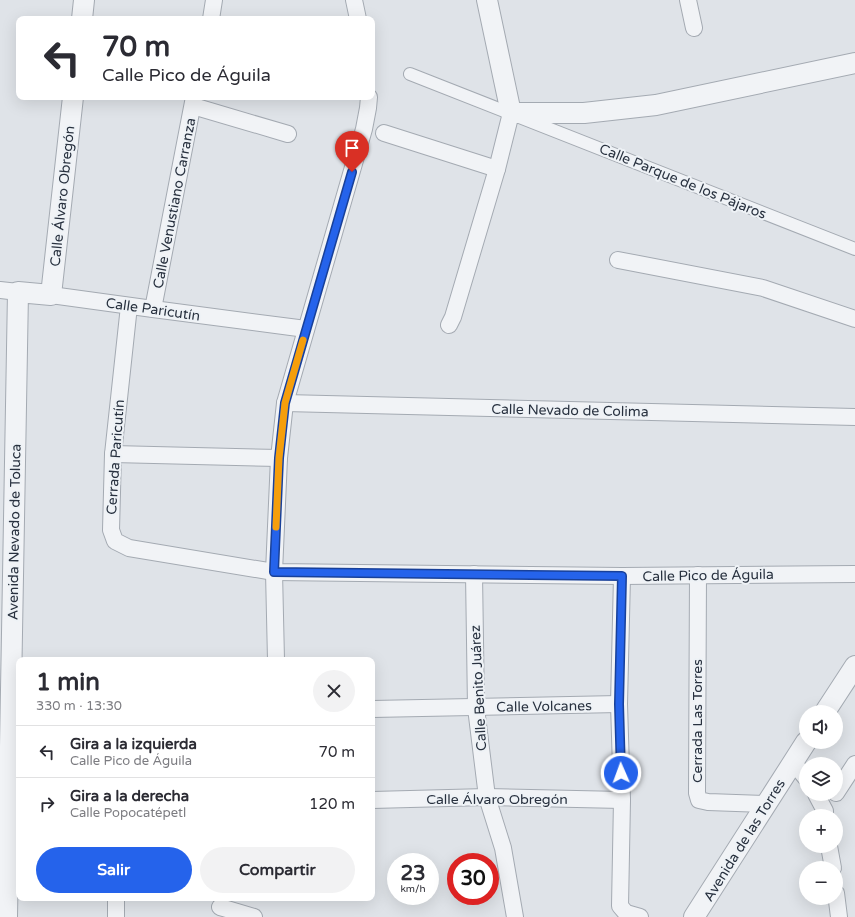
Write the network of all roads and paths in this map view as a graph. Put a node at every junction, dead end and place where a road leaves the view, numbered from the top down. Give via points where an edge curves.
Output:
1 (84, 0) edge
2 (214, 0) edge
3 (354, 0) edge
4 (487, 0) edge
5 (688, 0) edge
6 (82, 16) edge
7 (211, 16) edge
8 (357, 16) edge
9 (694, 28) dead end
10 (855, 63) edge
11 (410, 74) dead end
12 (73, 100) edge
13 (368, 100) edge
14 (194, 102) edge
15 (511, 113) junction
16 (384, 133) dead end
17 (288, 134) dead end
18 (497, 169) junction
19 (855, 249) edge
20 (618, 260) dead end
21 (9, 291) edge
22 (51, 295) junction
23 (129, 306) junction
24 (153, 309) junction
25 (855, 319) edge
26 (449, 325) dead end
27 (306, 329) junction
28 (285, 403) junction
29 (855, 417) edge
30 (113, 454) junction
31 (279, 458) junction
32 (274, 572) junction
33 (474, 574) junction
34 (855, 574) edge
35 (698, 575) junction
36 (622, 576) junction
37 (276, 657) edge
38 (855, 666) edge
39 (619, 704) junction
40 (830, 705) edge
41 (476, 708) junction
42 (375, 709) edge
43 (801, 749) edge
44 (793, 762) junction
45 (855, 764) edge
46 (799, 769) edge
47 (843, 783) edge
48 (487, 797) junction
49 (375, 800) edge
50 (622, 800) junction
51 (766, 804) junction
52 (116, 901) edge
53 (838, 905) edge
54 (221, 907) edge
55 (7, 917) edge
56 (116, 917) edge
57 (254, 917) edge
58 (515, 917) edge
59 (640, 917) edge
60 (694, 917) edge
61 (839, 917) edge

1 - 6 street
2 - 7 street
3 - 8 street
4 - 15 street
5 - 9 street
10 - 15 street via 656,105 584,113
11 - 15 street, Calle Parque de los Pájaros
12 - 22 street, Calle Álvaro Obregón
13 - 27 street via 364,129
14 - 17 street
14 - 24 street, Calle Venustiano Carranza
15 - 18 street
15 - 19 street, Calle Parque de los Pájaros
16 - 18 street
18 - 26 street
20 - 25 street via 763,288
21 - 22 street, Calle Paricutín
21 - 55 street, Avenida Nevado de Toluca
22 - 23 street, Calle Paricutín
23 - 24 street, Calle Paricutín
23 - 30 street, Cerrada Paricutín
24 - 27 street, Calle Paricutín
27 - 28 street
28 - 29 street, Calle Nevado de Colima
28 - 31 street
30 - 31 street
30 - 32 street, Cerrada Paricutín via 111,530 115,541 129,548
31 - 32 street
32 - 33 street, Calle Pico de Águila
32 - 37 street
33 - 36 street, Calle Pico de Águila
33 - 41 street, Calle Benito Juárez
34 - 35 street, Calle Pico de Águila
35 - 36 street, Calle Pico de Águila
35 - 51 street, Cerrada Las Torres via 699,800
36 - 39 street
38 - 40 street
39 - 41 street, Calle Volcanes
39 - 50 street
41 - 42 street, Calle Volcanes
41 - 48 street, Calle Benito Juárez
43 - 44 street, Avenida de las Torres
44 - 46 street
44 - 51 street, Avenida de las Torres
45 - 47 street
48 - 49 street, Calle Álvaro Obregón
48 - 50 street, Calle Álvaro Obregón
48 - 58 street, Calle Benito Juárez via 503,848
50 - 59 street via 620,906 626,914
51 - 60 street, Avenida de las Torres
52 - 56 street
53 - 61 street
54 - 57 street

